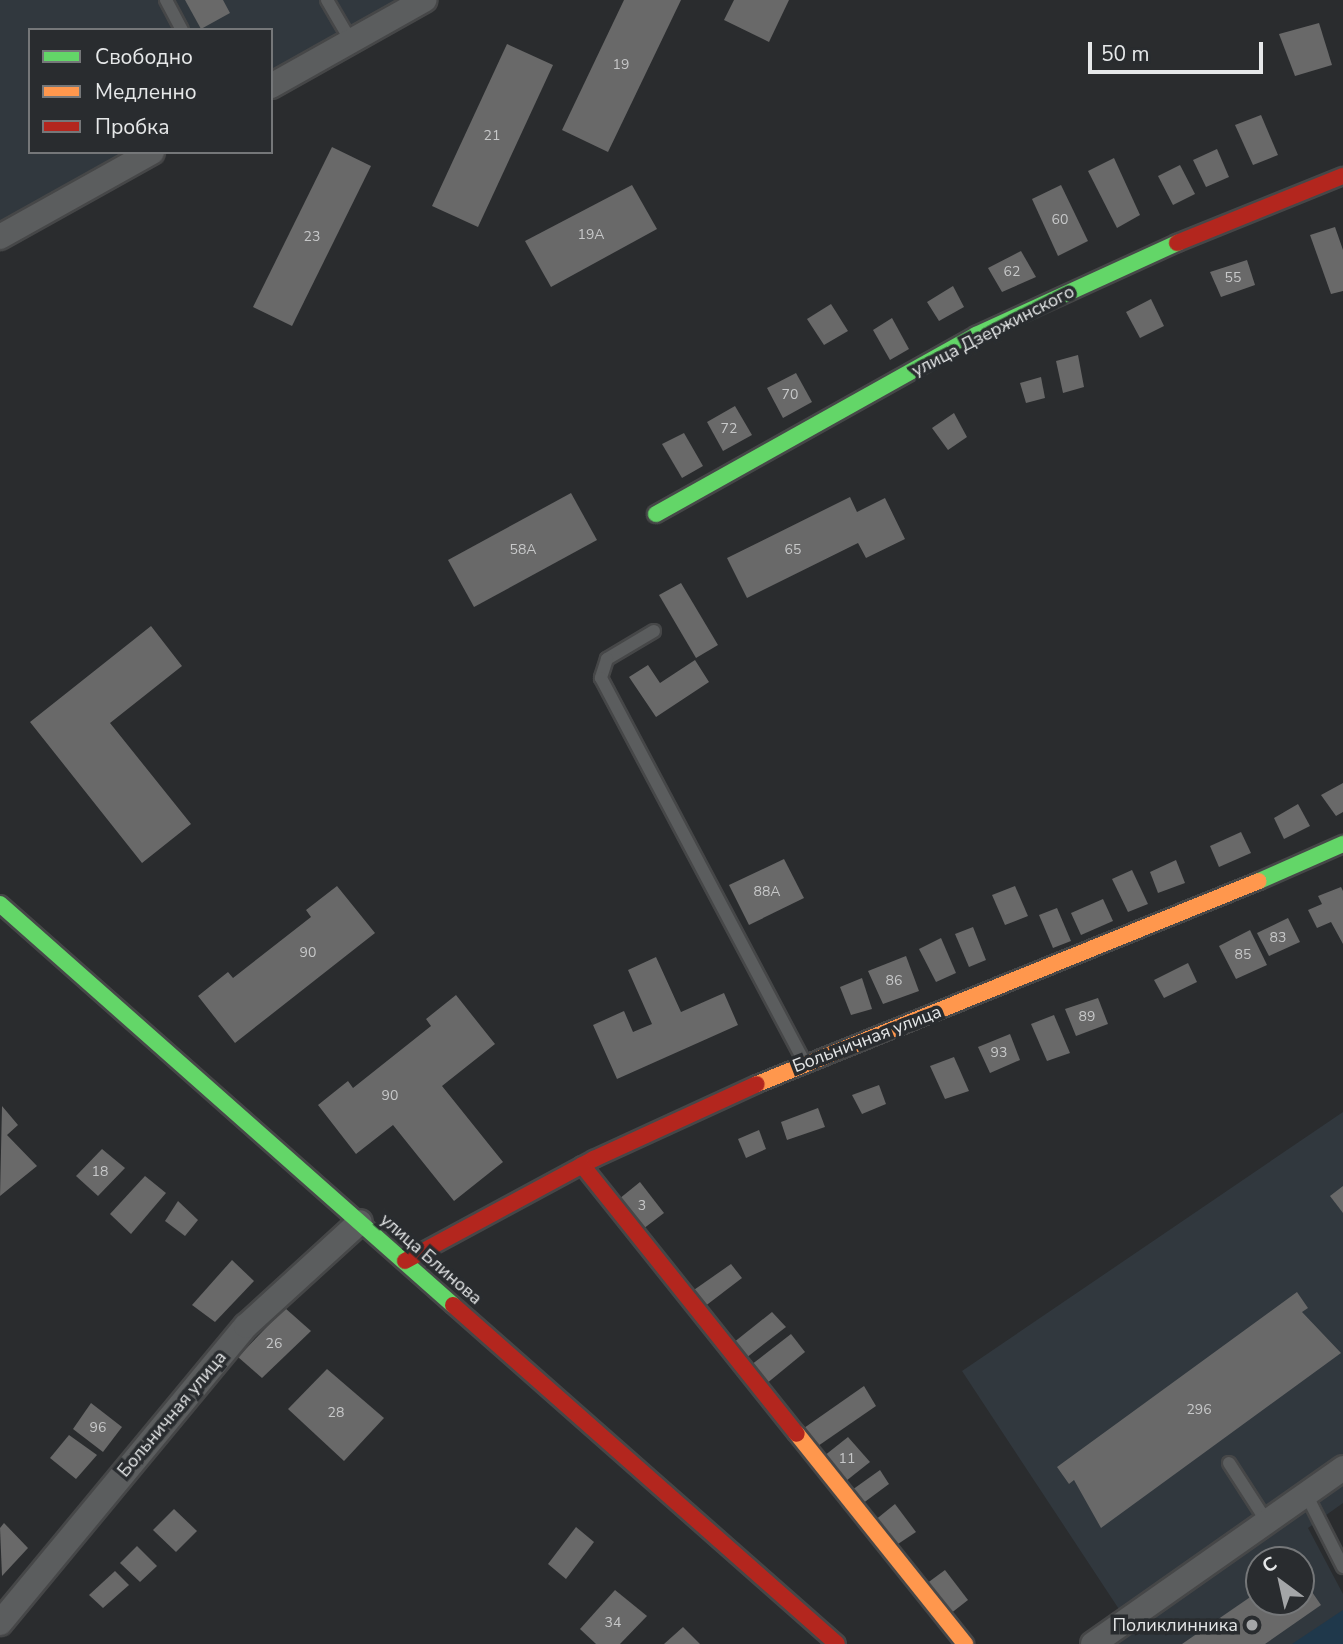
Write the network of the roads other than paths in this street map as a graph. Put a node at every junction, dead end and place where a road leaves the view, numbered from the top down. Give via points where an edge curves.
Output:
1 (166, 0) edge
2 (327, 0) edge
3 (424, 0) edge
4 (181, 28) edge
5 (351, 41) junction
6 (273, 85) edge
7 (148, 154) edge
8 (1343, 176) edge
9 (0, 237) edge
10 (656, 514) dead end
11 (654, 631) dead end
12 (1343, 844) edge
13 (3, 913) edge
14 (804, 1062) junction
15 (582, 1166) junction
16 (360, 1222) junction
17 (404, 1261) junction
18 (1229, 1463) dead end
19 (1343, 1468) edge
20 (1306, 1494) junction
21 (1267, 1522) junction
22 (1343, 1566) edge
23 (0, 1623) edge
24 (837, 1644) edge
25 (965, 1644) edge
26 (1093, 1644) edge

1 - 4 lane
2 - 5 lane
3 - 5 street
5 - 6 street
7 - 9 street
8 - 10 street, улица Дзержинского via 1192,236 976,335
11 - 14 lane via 607,659 601,678
12 - 14 street, Больничная улица via 1136,935
13 - 16 street, улица Блинова
14 - 15 street, Больничная улица
15 - 17 street, Больничная улица
15 - 25 street
16 - 17 street, улица Блинова
16 - 23 street, Больничная улица via 246,1326
17 - 24 street, улица Блинова
18 - 21 lane
19 - 20 street
20 - 21 street
20 - 22 lane
21 - 26 street

